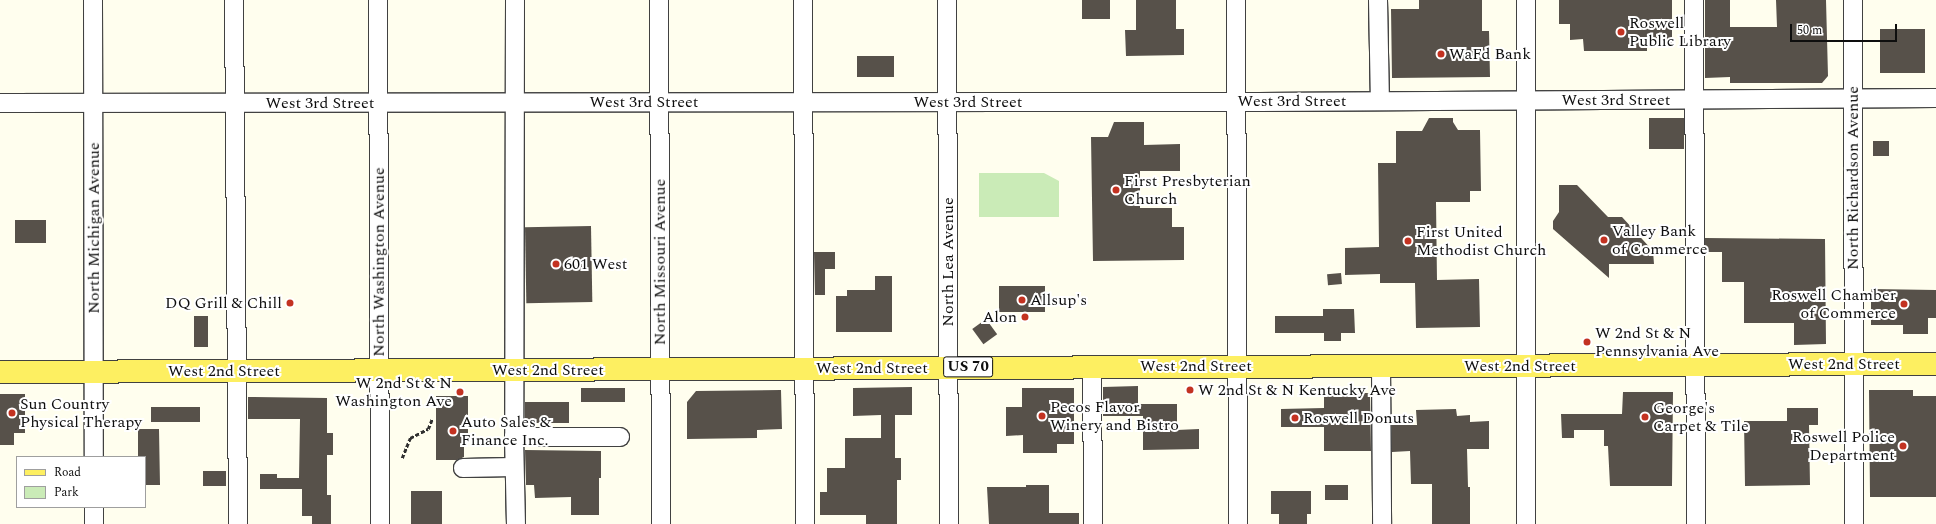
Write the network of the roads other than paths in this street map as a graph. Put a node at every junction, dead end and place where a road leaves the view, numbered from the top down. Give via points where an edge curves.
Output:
1 (93, 0) edge
2 (234, 0) edge
3 (378, 0) edge
4 (515, 0) edge
5 (659, 0) edge
6 (803, 0) edge
7 (947, 0) edge
8 (1236, 0) edge
9 (1378, 0) edge
10 (1526, 0) edge
11 (1694, 0) edge
12 (1853, 0) edge
13 (1936, 98) edge
14 (1853, 99) junction
15 (1527, 100) junction
16 (1694, 100) junction
17 (1380, 101) junction
18 (660, 102) junction
19 (803, 102) junction
20 (947, 102) junction
21 (1236, 102) junction
22 (0, 103) edge
23 (93, 103) junction
24 (235, 103) junction
25 (378, 103) junction
26 (515, 103) junction
27 (1853, 364) junction
28 (1936, 364) edge
29 (1695, 365) junction
30 (1237, 366) junction
31 (1381, 366) junction
32 (1525, 366) junction
33 (1092, 367) junction
34 (805, 368) junction
35 (948, 368) junction
36 (660, 369) junction
37 (514, 370) junction
38 (94, 371) junction
39 (238, 371) junction
40 (380, 371) junction
41 (0, 372) edge
42 (514, 437) junction
43 (620, 437) dead end
44 (94, 456) edge
45 (514, 467) junction
46 (463, 468) dead end
47 (94, 508) edge
48 (658, 522) edge
49 (94, 524) edge
50 (238, 524) edge
51 (380, 524) edge
52 (516, 524) edge
53 (805, 524) edge
54 (949, 524) edge
55 (1093, 524) edge
56 (1238, 524) edge
57 (1382, 524) edge
58 (1526, 524) edge
59 (1696, 524) edge
60 (1854, 524) edge

1 - 23 street, North Michigan Avenue
2 - 24 street
3 - 25 street, North Washington Avenue
4 - 26 street
5 - 18 street, North Missouri Avenue
6 - 19 street
7 - 20 street, North Lea Avenue
8 - 21 street
9 - 17 street
10 - 15 street
11 - 16 street
12 - 14 street, North Richardson Avenue
13 - 14 street, West 3rd Street
14 - 16 street, West 3rd Street
14 - 27 street, North Richardson Avenue
15 - 16 street, West 3rd Street
15 - 17 street, West 3rd Street
15 - 32 street
16 - 29 street
17 - 21 street, West 3rd Street
18 - 19 street, West 3rd Street
18 - 26 street, West 3rd Street
18 - 36 street, North Missouri Avenue
19 - 20 street, West 3rd Street
19 - 34 street
20 - 21 street, West 3rd Street
20 - 35 street, North Lea Avenue
21 - 30 street
22 - 23 street, West 3rd Street
23 - 24 street, West 3rd Street
23 - 38 street, North Michigan Avenue
24 - 25 street, West 3rd Street
24 - 39 street
25 - 26 street, West 3rd Street
25 - 40 street, North Washington Avenue
26 - 37 street
27 - 28 main road, West 2nd Street / US 70
27 - 29 main road, West 2nd Street / US 70
27 - 60 street, North Richardson Avenue
29 - 32 main road, West 2nd Street / US 70
29 - 59 street
30 - 31 main road, West 2nd Street / US 70
30 - 33 main road, West 2nd Street / US 70
30 - 56 street
31 - 32 main road, West 2nd Street / US 70
31 - 57 street
32 - 58 street
33 - 35 main road, West 2nd Street / US 70
33 - 55 street
34 - 35 main road, West 2nd Street / US 70
34 - 36 main road, West 2nd Street / US 70
34 - 53 street
35 - 54 street, North Lea Avenue
36 - 37 main road, West 2nd Street / US 70
36 - 48 street, North Missouri Avenue
37 - 40 main road, West 2nd Street / US 70
37 - 42 street
38 - 39 main road, West 2nd Street / US 70
38 - 41 main road, West 2nd Street / US 70
38 - 44 street, North Michigan Avenue
39 - 40 main road, West 2nd Street / US 70
39 - 50 street
40 - 51 street, North Washington Avenue
42 - 43 street
42 - 45 street
45 - 46 street
45 - 52 street
47 - 49 street

